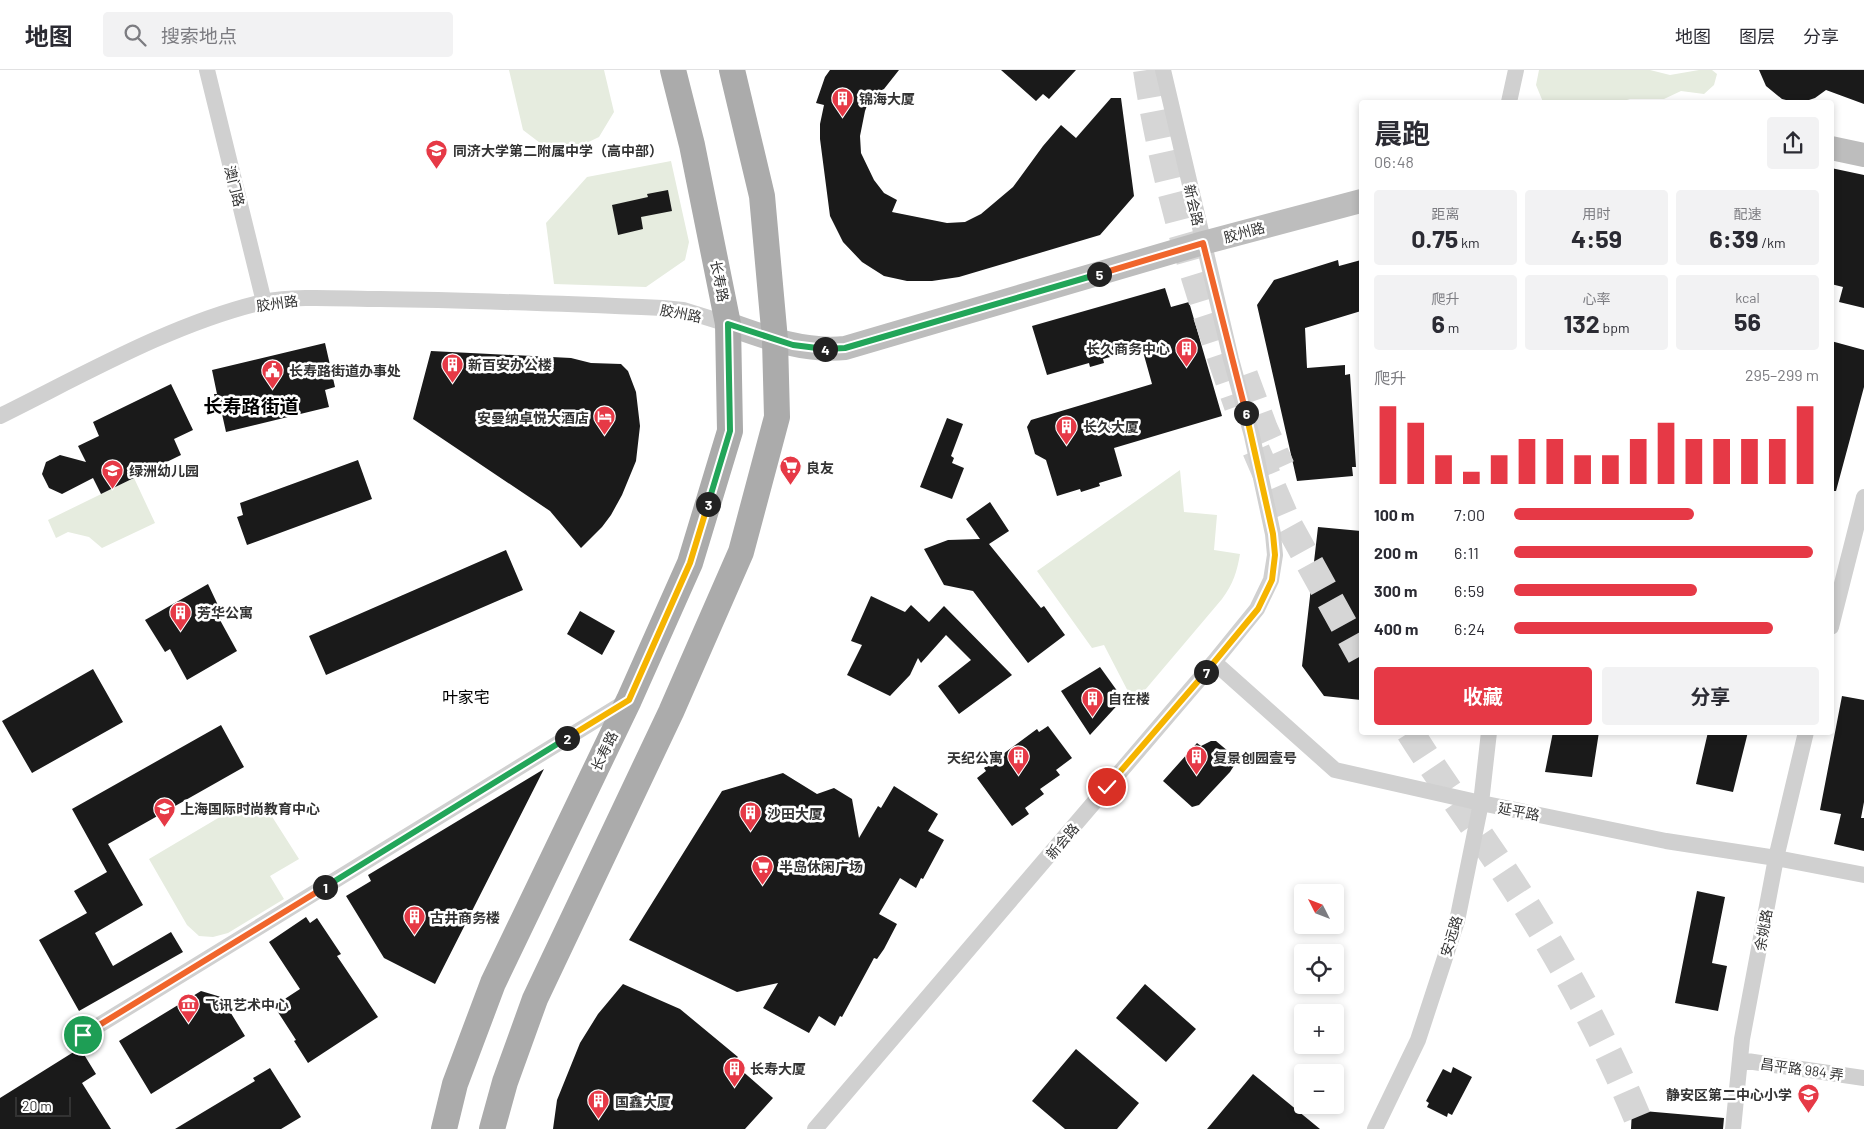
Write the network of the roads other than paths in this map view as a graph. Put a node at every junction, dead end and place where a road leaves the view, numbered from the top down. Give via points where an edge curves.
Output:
1 (207, 70) edge
2 (673, 70) edge
3 (732, 70) edge
4 (1163, 70) edge
5 (1516, 70) edge
6 (1509, 100) edge
7 (1834, 149) edge
8 (1864, 155) edge
9 (1359, 202) edge
10 (1203, 243) junction
11 (264, 302) junction
12 (728, 324) junction
13 (774, 340) junction
14 (0, 416) edge
15 (1864, 496) edge
16 (1834, 614) edge
17 (1214, 662) junction
18 (629, 700) junction
19 (1490, 735) edge
20 (1805, 735) edge
21 (1480, 803) junction
22 (1776, 858) junction
23 (1864, 874) edge
24 (83, 1035) dead end
25 (1740, 1060) junction
26 (1864, 1078) edge
27 (444, 1129) edge
28 (492, 1129) edge
29 (815, 1129) edge
30 (1375, 1129) edge
31 (1733, 1129) edge

1 - 11 street, 澳门路
2 - 12 main road, 长寿路 via 692,145
3 - 13 main road via 762,196
4 - 10 street, 新会路
5 - 6 street
7 - 8 street
9 - 10 street, 胶州路
10 - 13 street, 胶州路 via 845,348 814,349
10 - 17 street, 新会路 via 1252,436 1275,555 1272,580 1258,609
11 - 12 street, 胶州路 via 429,299 663,308 683,310
11 - 14 street, 胶州路 via 202,321 144,345
12 - 13 street, 胶州路
12 - 18 main road, 长寿路 via 730,431 690,563
13 - 28 main road via 777,417 741,552 671,712 535,999
15 - 16 street
17 - 21 street, 延平路 via 1336,770
17 - 29 street, 新会路
18 - 24 street
18 - 27 main road, 长寿路 via 494,983 455,1084
19 - 21 street, 安远路
20 - 22 street, 余姚路
21 - 22 street, 延平路 via 1666,841
21 - 30 street, 安远路 via 1454,930 1418,1040
22 - 23 street, 延平路
22 - 25 street, 余姚路
25 - 26 street, 昌平路 984 弄
25 - 31 street, 余姚路

